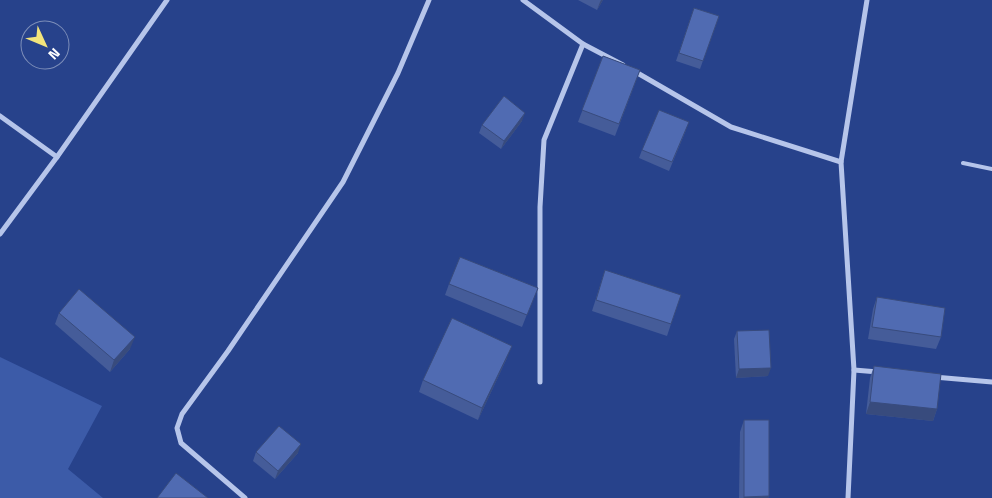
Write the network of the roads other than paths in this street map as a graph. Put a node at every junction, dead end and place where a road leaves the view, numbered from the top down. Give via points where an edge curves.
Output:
1 (167, 0) edge
2 (429, 0) edge
3 (523, 0) edge
4 (867, 0) edge
5 (583, 44) junction
6 (0, 116) edge
7 (57, 157) junction
8 (840, 162) junction
9 (962, 163) dead end
10 (992, 169) edge
11 (0, 234) edge
12 (854, 370) junction
13 (884, 372) edge
14 (923, 376) edge
15 (540, 382) dead end
16 (992, 382) edge
17 (245, 498) edge
18 (848, 498) edge

1 - 7 street
2 - 17 street via 398,73 342,182 182,414 177,428 181,443
3 - 5 street
4 - 8 street
5 - 8 street via 731,127
5 - 15 street via 544,140 540,207
6 - 7 street
7 - 11 street
8 - 12 street
9 - 10 lane
12 - 13 street
12 - 18 street
14 - 16 street

